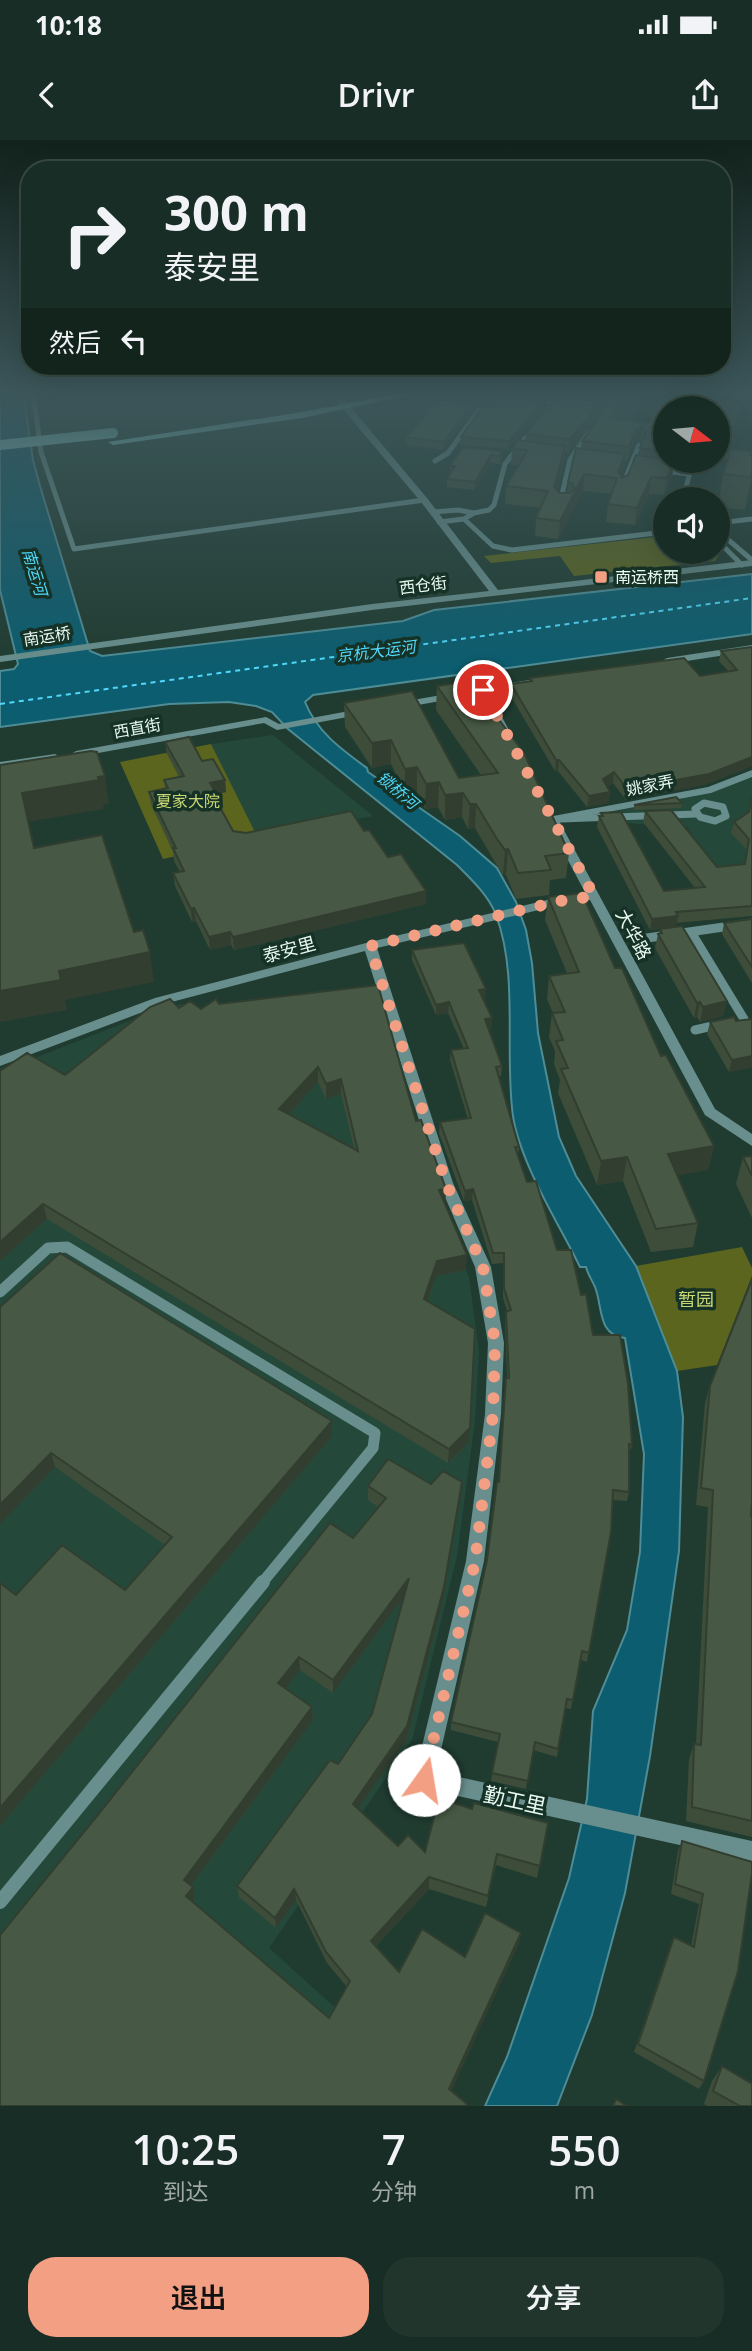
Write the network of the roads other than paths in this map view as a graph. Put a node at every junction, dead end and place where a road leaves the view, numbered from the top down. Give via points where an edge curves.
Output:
1 (51, 484) edge
2 (410, 484) edge
3 (500, 484) edge
4 (565, 484) edge
5 (623, 484) edge
6 (621, 490) edge
7 (424, 500) junction
8 (561, 503) edge
9 (433, 512) junction
10 (474, 513) junction
11 (464, 519) junction
12 (752, 519) edge
13 (439, 522) junction
14 (730, 522) edge
15 (653, 533) edge
16 (730, 543) edge
17 (730, 550) edge
18 (749, 563) edge
19 (495, 592) junction
20 (99, 644) joint
21 (752, 648) edge
22 (0, 659) edge
23 (662, 662) edge
24 (538, 681) edge
25 (483, 690) junction
26 (393, 706) edge
27 (368, 710) edge
28 (515, 750) edge
29 (0, 765) edge
30 (752, 773) edge
31 (549, 814) junction
32 (696, 814) dead end
33 (594, 896) junction
34 (752, 923) edge
35 (691, 932) junction
36 (640, 939) dead end
37 (370, 946) junction
38 (748, 1018) edge
39 (695, 1030) dead end
40 (1, 1059) edge
41 (752, 1141) edge
42 (0, 1292) edge
43 (752, 1851) edge
44 (0, 1902) edge

1 - 7 lane via 74,549
2 - 7 street
3 - 10 lane via 494,505
4 - 8 lane
5 - 6 lane
7 - 9 street
9 - 10 lane
9 - 13 street
10 - 11 lane
11 - 13 lane
11 - 15 lane via 493,546 512,550
12 - 14 lane
13 - 19 street
16 - 18 lane
17 - 18 lane
18 - 19 street, 西仓街
19 - 20 street, 西仓街
20 - 22 street, 南运桥
21 - 23 street
24 - 25 street
25 - 26 street
25 - 28 street
27 - 29 street, 西直街 via 277,727 266,720
30 - 31 street, 姚家弄 via 711,790
31 - 32 lane
31 - 33 street, 大华路
33 - 37 street, 泰安里
33 - 41 street, 大华路 via 710,1112
34 - 35 lane
35 - 36 lane
35 - 38 lane
37 - 40 street, 泰安里 via 160,1001
37 - 43 street, 勤工里 via 446,1183 483,1267 495,1343 493,1414 475,1562 424,1780
38 - 39 lane
42 - 44 lane via 48,1248 67,1247 375,1433 373,1448

